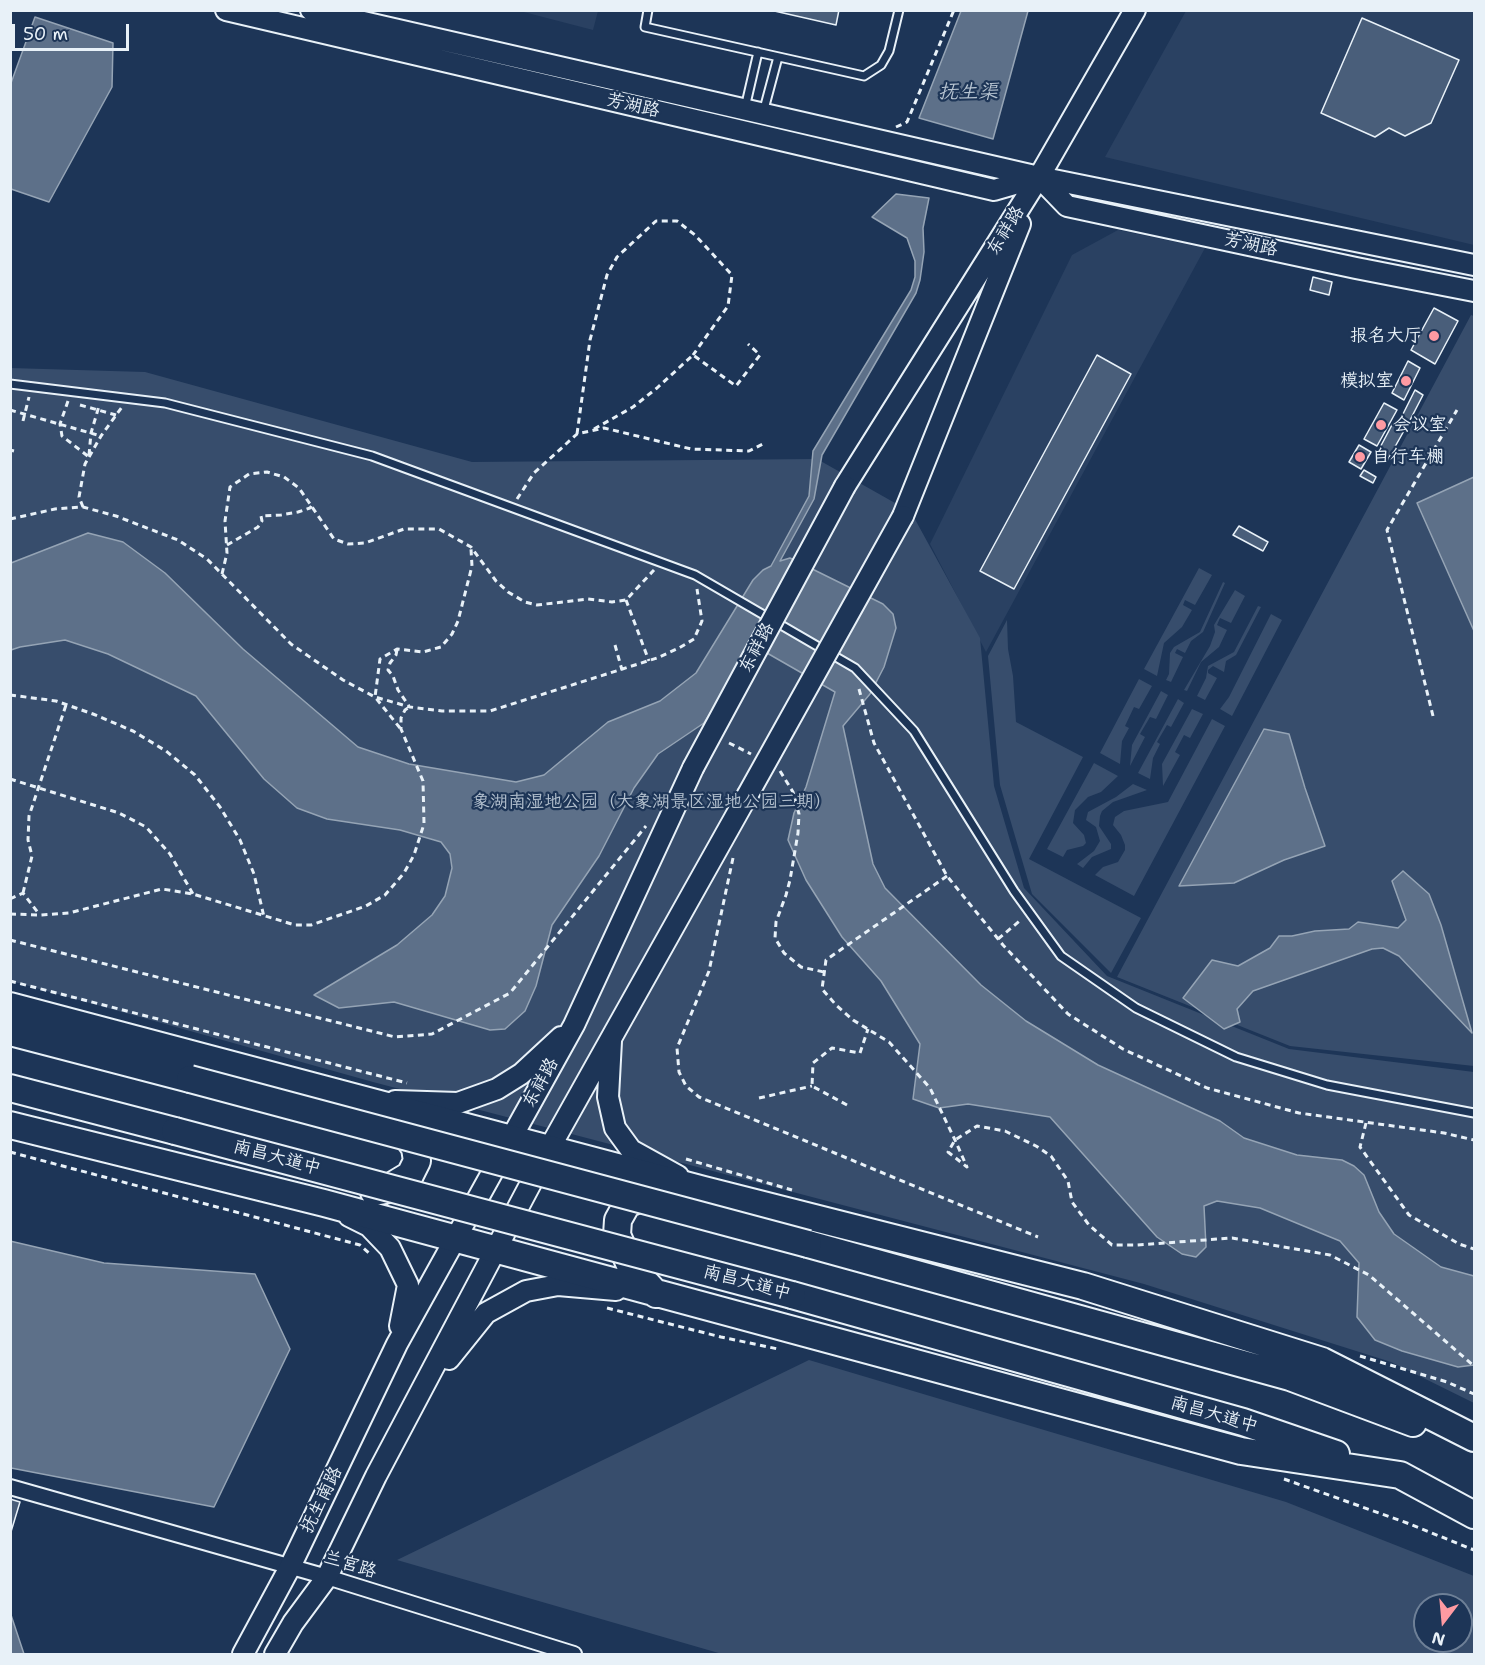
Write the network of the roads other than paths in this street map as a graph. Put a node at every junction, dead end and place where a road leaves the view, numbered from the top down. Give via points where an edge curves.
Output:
1 (226, 10) edge
2 (311, 10) edge
3 (648, 10) edge
4 (899, 10) edge
5 (1135, 10) edge
6 (758, 52) junction
7 (778, 57) junction
8 (754, 111) junction
9 (1039, 177) junction
10 (1474, 265) edge
11 (1474, 291) edge
12 (10, 384) edge
13 (10, 1006) edge
14 (573, 1025) junction
15 (10, 1032) edge
16 (611, 1037) junction
17 (10, 1088) edge
18 (366, 1099) junction
19 (1474, 1113) edge
20 (10, 1125) edge
21 (510, 1138) junction
22 (549, 1149) junction
23 (704, 1190) junction
24 (324, 1203) junction
25 (455, 1239) junction
26 (496, 1250) junction
27 (656, 1294) junction
28 (397, 1344) junction
29 (421, 1394) junction
30 (1474, 1438) edge
31 (1474, 1447) edge
32 (1400, 1475) junction
33 (10, 1487) edge
34 (1474, 1505) edge
35 (1474, 1515) edge
36 (290, 1567) junction
37 (327, 1577) junction
38 (243, 1654) edge
39 (275, 1654) edge
40 (574, 1654) edge

1 - 9 main road, 芳湖路 via 994,190
2 - 8 main road, 芳湖路
3 - 6 lane via 645,27
4 - 7 lane via 889,51 881,65 864,76
5 - 9 main road, 东祥路
6 - 7 lane
6 - 8 lane
7 - 8 lane
8 - 9 main road, 芳湖路
9 - 10 main road, 芳湖路
9 - 11 main road, 芳湖路 via 1067,206
9 - 14 main road, 东祥路, bridge via 845,486 693,768
9 - 16 main road, 东祥路, bridge via 903,516
12 - 19 lane via 165,403 372,456 695,575 855,668 915,731 1014,891 1061,956 1136,1008 1236,1057 1327,1085
13 - 18 highway
14 - 18 main road via 521,1074 497,1089 458,1103
14 - 21 main road, 东祥路
15 - 31 highway, bridge via 1290,1377
16 - 22 main road, 东祥路
16 - 23 main road via 608,1097 615,1128 631,1150
17 - 32 highway, 南昌大道中, bridge via 792,1296 1243,1422
18 - 21 highway
18 - 24 highway via 402,1126 415,1148 417,1161 410,1174 384,1190
20 - 24 highway
21 - 22 highway
21 - 25 main road, 东祥路
22 - 23 highway
22 - 26 main road, 东祥路
23 - 27 highway via 648,1195 627,1204 618,1220 617,1235 630,1265
23 - 30 highway via 1083,1286 1322,1361
24 - 25 highway
24 - 28 main road via 369,1226 390,1248 408,1285
25 - 26 highway
25 - 28 main road, 东祥路
26 - 27 highway
26 - 29 main road, 东祥路
27 - 29 main road via 558,1285 526,1291 486,1313
27 - 32 highway via 1240,1451
28 - 36 main road, 抚生南路
29 - 37 main road
32 - 34 highway, 南昌大道中
32 - 35 highway
33 - 36 street, 兰宫路
36 - 37 street, 兰宫路
36 - 38 main road, 抚生南路
37 - 39 main road
37 - 40 street, 兰宫路

